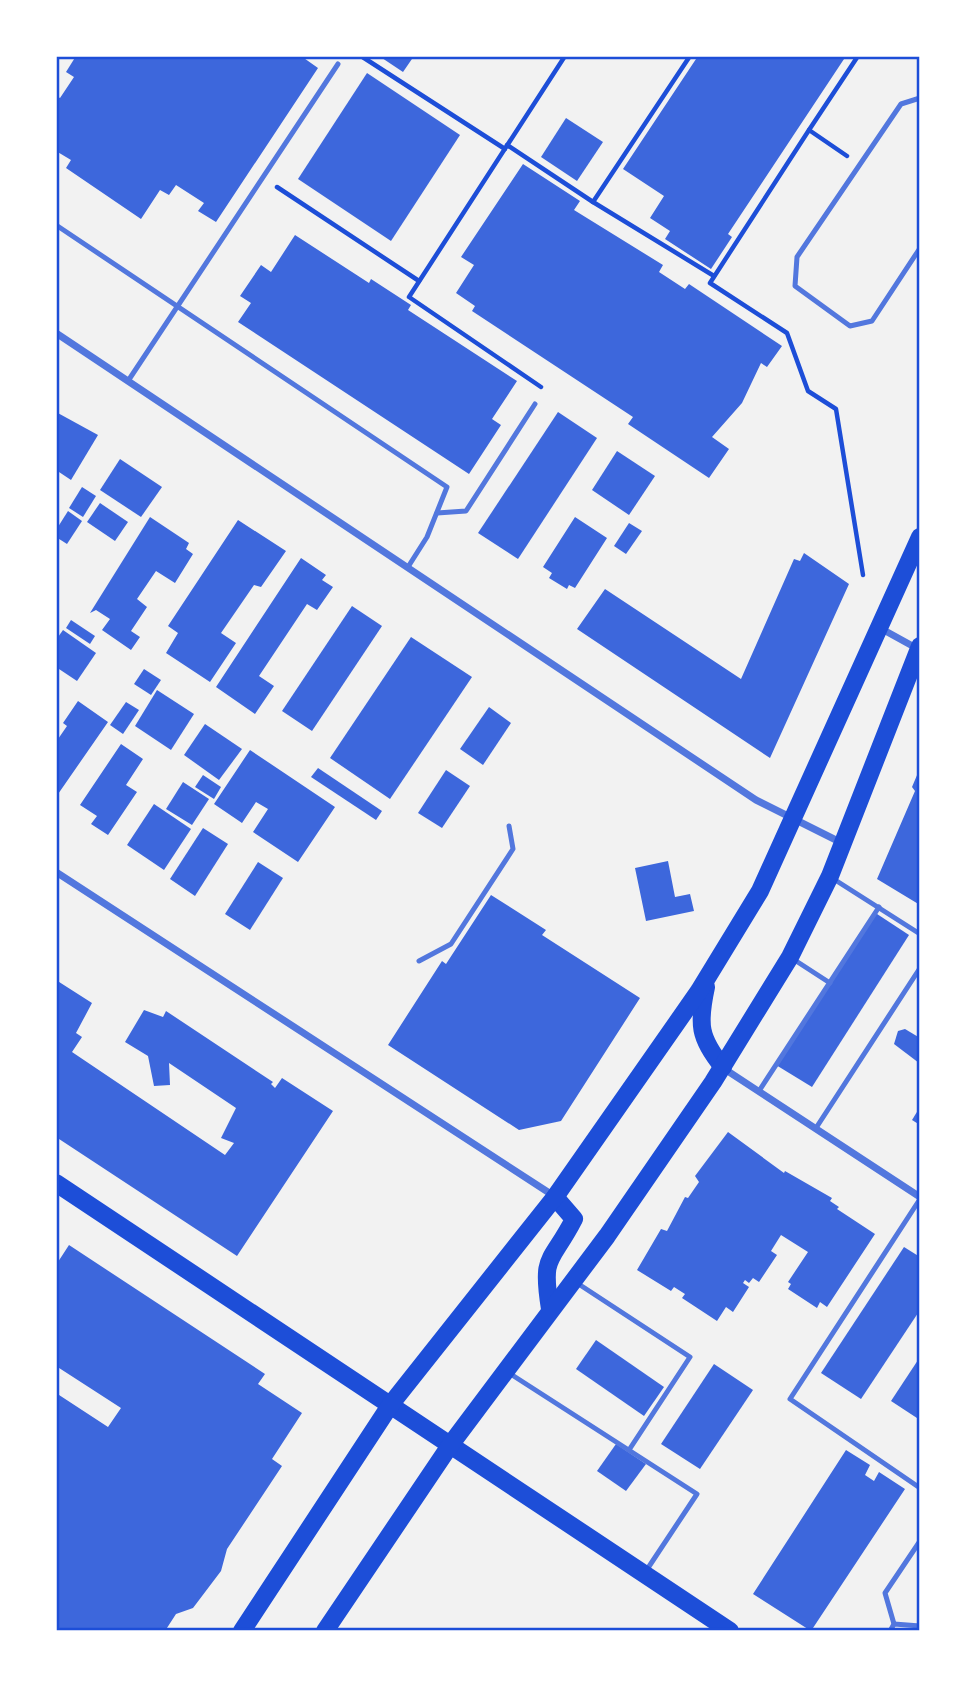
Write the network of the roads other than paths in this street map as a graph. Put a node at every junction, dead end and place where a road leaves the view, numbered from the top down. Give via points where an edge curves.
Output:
1 (338, 64) dead end
2 (920, 98) edge
3 (56, 225) edge
4 (920, 248) edge
5 (179, 306) junction
6 (56, 333) edge
7 (128, 381) junction
8 (536, 404) road end
9 (437, 513) junction
10 (920, 537) edge
11 (408, 567) junction
12 (879, 628) junction
13 (920, 649) edge
14 (793, 819) junction
15 (509, 826) dead end
16 (842, 843) junction
17 (56, 872) edge
18 (830, 876) junction
19 (879, 907) junction
20 (920, 934) edge
21 (790, 957) junction
22 (419, 961) dead end
23 (920, 968) edge
24 (709, 975) junction
25 (830, 983) junction
26 (723, 1067) junction
27 (759, 1091) junction
28 (816, 1128) junction
29 (56, 1183) edge
30 (555, 1197) junction
31 (920, 1198) edge
32 (573, 1280) junction
33 (550, 1309) junction
34 (504, 1370) junction
35 (391, 1404) junction
36 (451, 1444) junction
37 (629, 1450) junction
38 (920, 1488) edge
39 (920, 1541) edge
40 (644, 1574) junction
41 (894, 1624) junction
42 (920, 1626) edge
43 (242, 1631) edge
44 (325, 1631) edge
45 (730, 1631) edge
46 (890, 1631) edge

1 - 5 lane
2 - 4 lane via 901,104 797,257 795,286 850,326 872,321
3 - 5 lane
5 - 7 lane
5 - 9 lane via 447,487
6 - 7 street
7 - 11 street
8 - 9 lane via 466,511
9 - 11 lane
10 - 12 main road
11 - 14 street via 756,800
12 - 13 street
12 - 14 main road
13 - 16 main road
14 - 16 street
14 - 24 main road via 760,891
15 - 22 lane via 513,849 451,944
16 - 18 main road
17 - 30 street
18 - 19 lane
18 - 21 main road
19 - 20 lane
19 - 25 lane
21 - 25 lane
21 - 26 main road
23 - 28 lane
24 - 26 main road via 701,1012 705,1045
24 - 30 main road
25 - 27 lane
26 - 27 street
26 - 32 main road
27 - 28 street
28 - 31 street
29 - 35 main road
30 - 33 main road via 574,1219 544,1274
30 - 35 main road
31 - 38 lane via 790,1399
32 - 33 main road
32 - 37 lane via 690,1357
33 - 34 main road
34 - 36 main road
34 - 37 lane
35 - 36 main road
35 - 43 main road
36 - 40 main road
36 - 44 main road
37 - 40 lane via 696,1494
39 - 41 lane via 885,1593
40 - 45 main road
41 - 42 lane
41 - 46 lane

